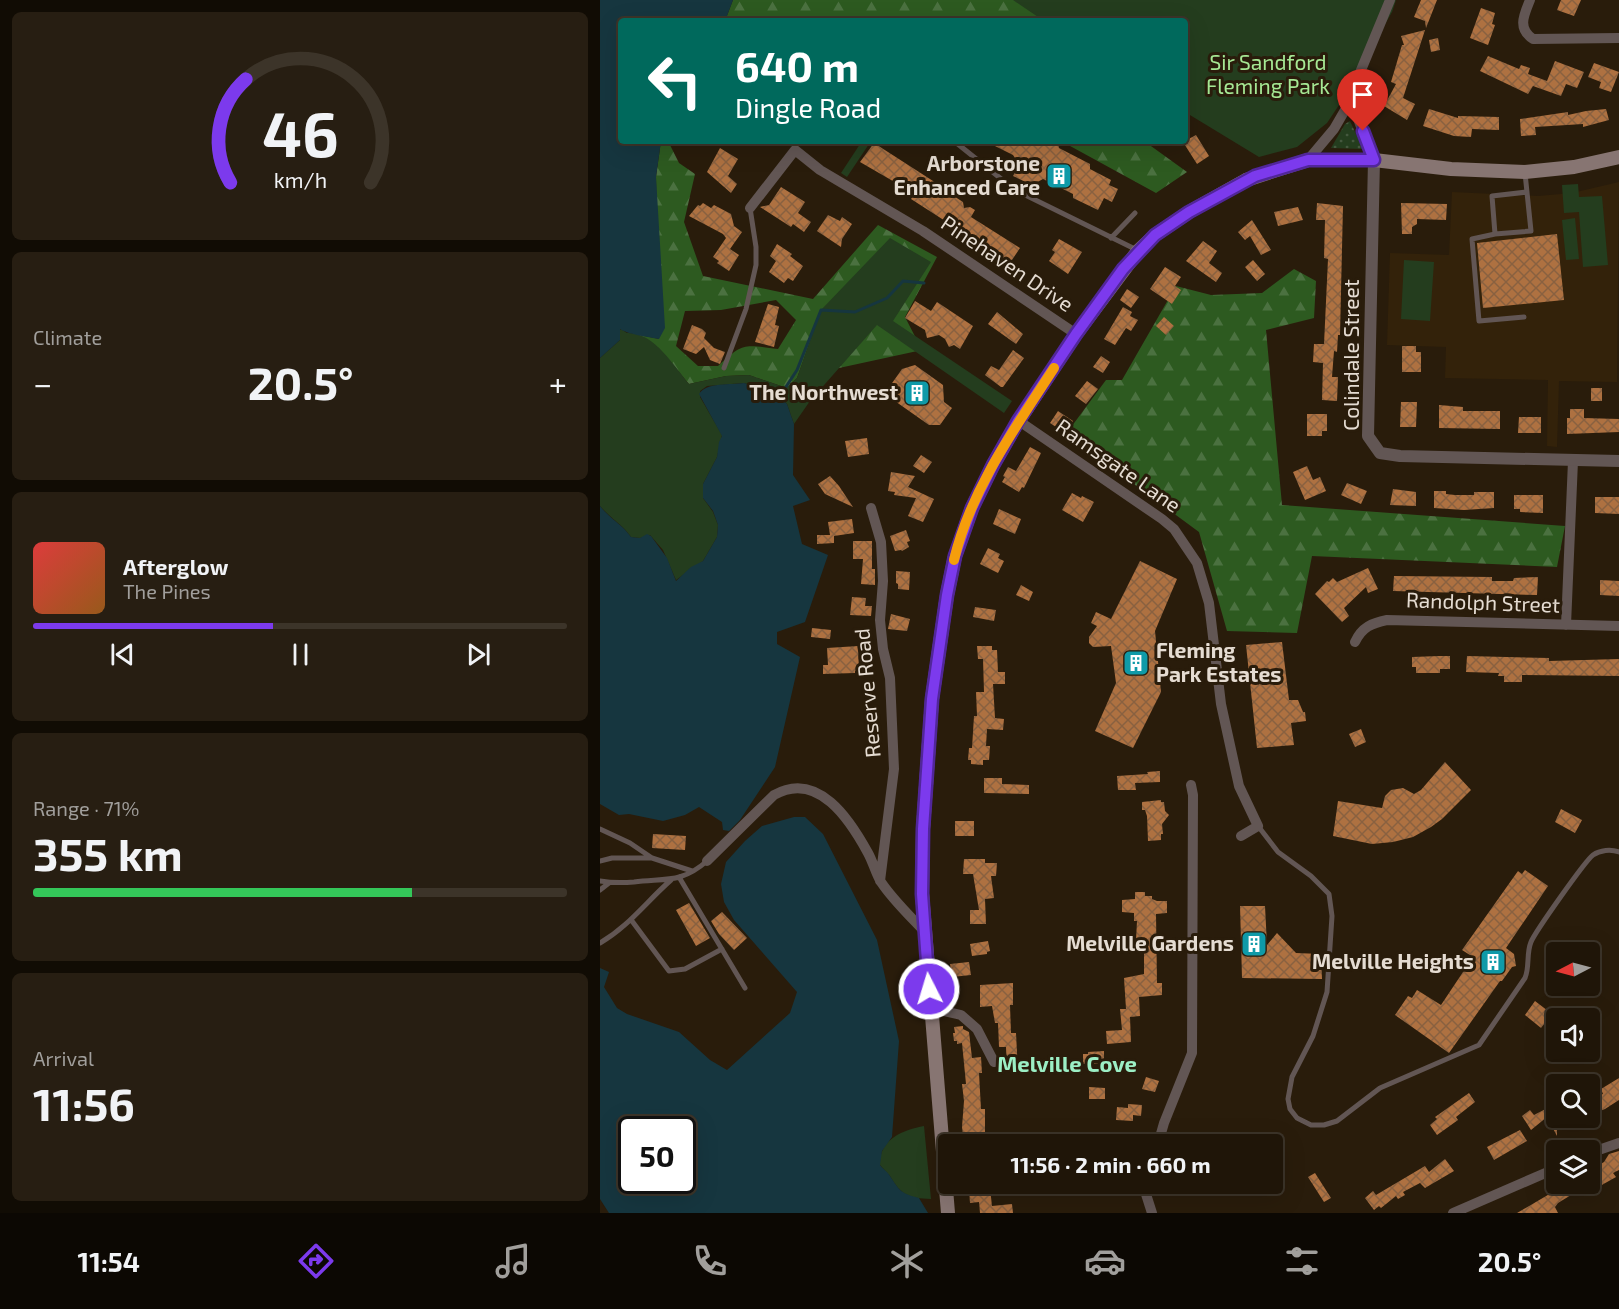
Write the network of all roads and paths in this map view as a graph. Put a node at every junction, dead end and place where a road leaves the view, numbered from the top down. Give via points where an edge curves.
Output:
1 (1390, 0) edge
2 (1530, 0) edge
3 (1619, 38) edge
4 (1352, 98) junction
5 (958, 144) edge
6 (1619, 157) edge
7 (1308, 160) junction
8 (1374, 160) junction
9 (1525, 172) junction
10 (1527, 192) junction
11 (750, 208) joint
12 (1135, 213) dead end
13 (1495, 234) junction
14 (1111, 238) junction
15 (1138, 251) junction
16 (1524, 317) dead end
17 (1076, 334) junction
18 (724, 369) dead end
19 (1018, 421) junction
20 (1573, 461) junction
21 (1619, 461) edge
22 (871, 508) dead end
23 (1566, 625) junction
24 (1619, 626) edge
25 (1355, 642) dead end
26 (1191, 785) dead end
27 (1258, 826) junction
28 (600, 829) edge
29 (1241, 836) dead end
30 (1619, 852) edge
31 (652, 858) junction
32 (600, 861) edge
33 (707, 861) joint
34 (692, 871) junction
35 (680, 878) junction
36 (671, 880) junction
37 (600, 881) edge
38 (880, 881) junction
39 (609, 883) junction
40 (600, 890) edge
41 (632, 921) junction
42 (924, 931) junction
43 (600, 943) edge
44 (722, 949) junction
45 (745, 988) dead end
46 (931, 1008) junction
47 (994, 1062) dead end
48 (1161, 1134) edge
49 (1619, 1143) edge
50 (1600, 1150) edge
51 (1546, 1173) edge
52 (1145, 1194) edge
53 (948, 1213) edge
54 (1152, 1213) edge
55 (1453, 1213) edge

1 - 4 street
2 - 3 street via 1522,21 1525,32 1533,39
4 - 7 street via 1334,129
4 - 8 street
5 - 14 lane via 1015,190
6 - 9 main road
7 - 8 main road
7 - 15 main road via 1245,180 1189,212
8 - 9 main road
8 - 20 street, Colindale Street via 1368,436 1380,453 1401,456
9 - 10 lane
10 - 13 lane via 1492,196
10 - 13 lane via 1531,231
11 - 17 street, Pinehaven Drive via 795,150 820,170 923,231
11 - 18 lane via 756,265 746,309
12 - 14 lane
13 - 16 lane via 1472,239 1479,321
14 - 15 lane
15 - 17 main road
17 - 19 main road
19 - 27 street, Ramsgate Lane via 1162,519 1174,529 1197,563 1209,603 1221,704 1239,786
19 - 42 main road via 972,508 955,556 947,595 932,699 923,829
20 - 21 street, Colindale Street
20 - 23 street
22 - 38 street, Reserve Road via 881,542 880,620 890,678 894,769
23 - 24 street, Randolph Street
23 - 25 street, Randolph Street via 1387,620 1365,627
26 - 48 street via 1192,1053
27 - 29 street
27 - 30 lane, Ramsgate Lane via 1278,852 1329,894 1332,916 1327,992 1313,1036 1292,1077 1288,1099 1297,1118 1311,1125 1337,1121 1380,1088 1479,1045 1525,978 1531,941 1591,856
28 - 31 lane
31 - 32 lane
31 - 34 lane
33 - 34 lane
33 - 38 street via 774,795 794,788 807,789 824,795 851,823
34 - 35 lane
35 - 36 lane
35 - 44 lane
36 - 39 lane
36 - 41 lane
37 - 39 lane
38 - 42 street
39 - 40 lane
41 - 43 lane
41 - 44 lane via 669,971 686,969
42 - 46 main road
44 - 45 lane
46 - 47 street via 961,1015 977,1029
46 - 53 main road
49 - 50 street
51 - 55 street
52 - 54 street

